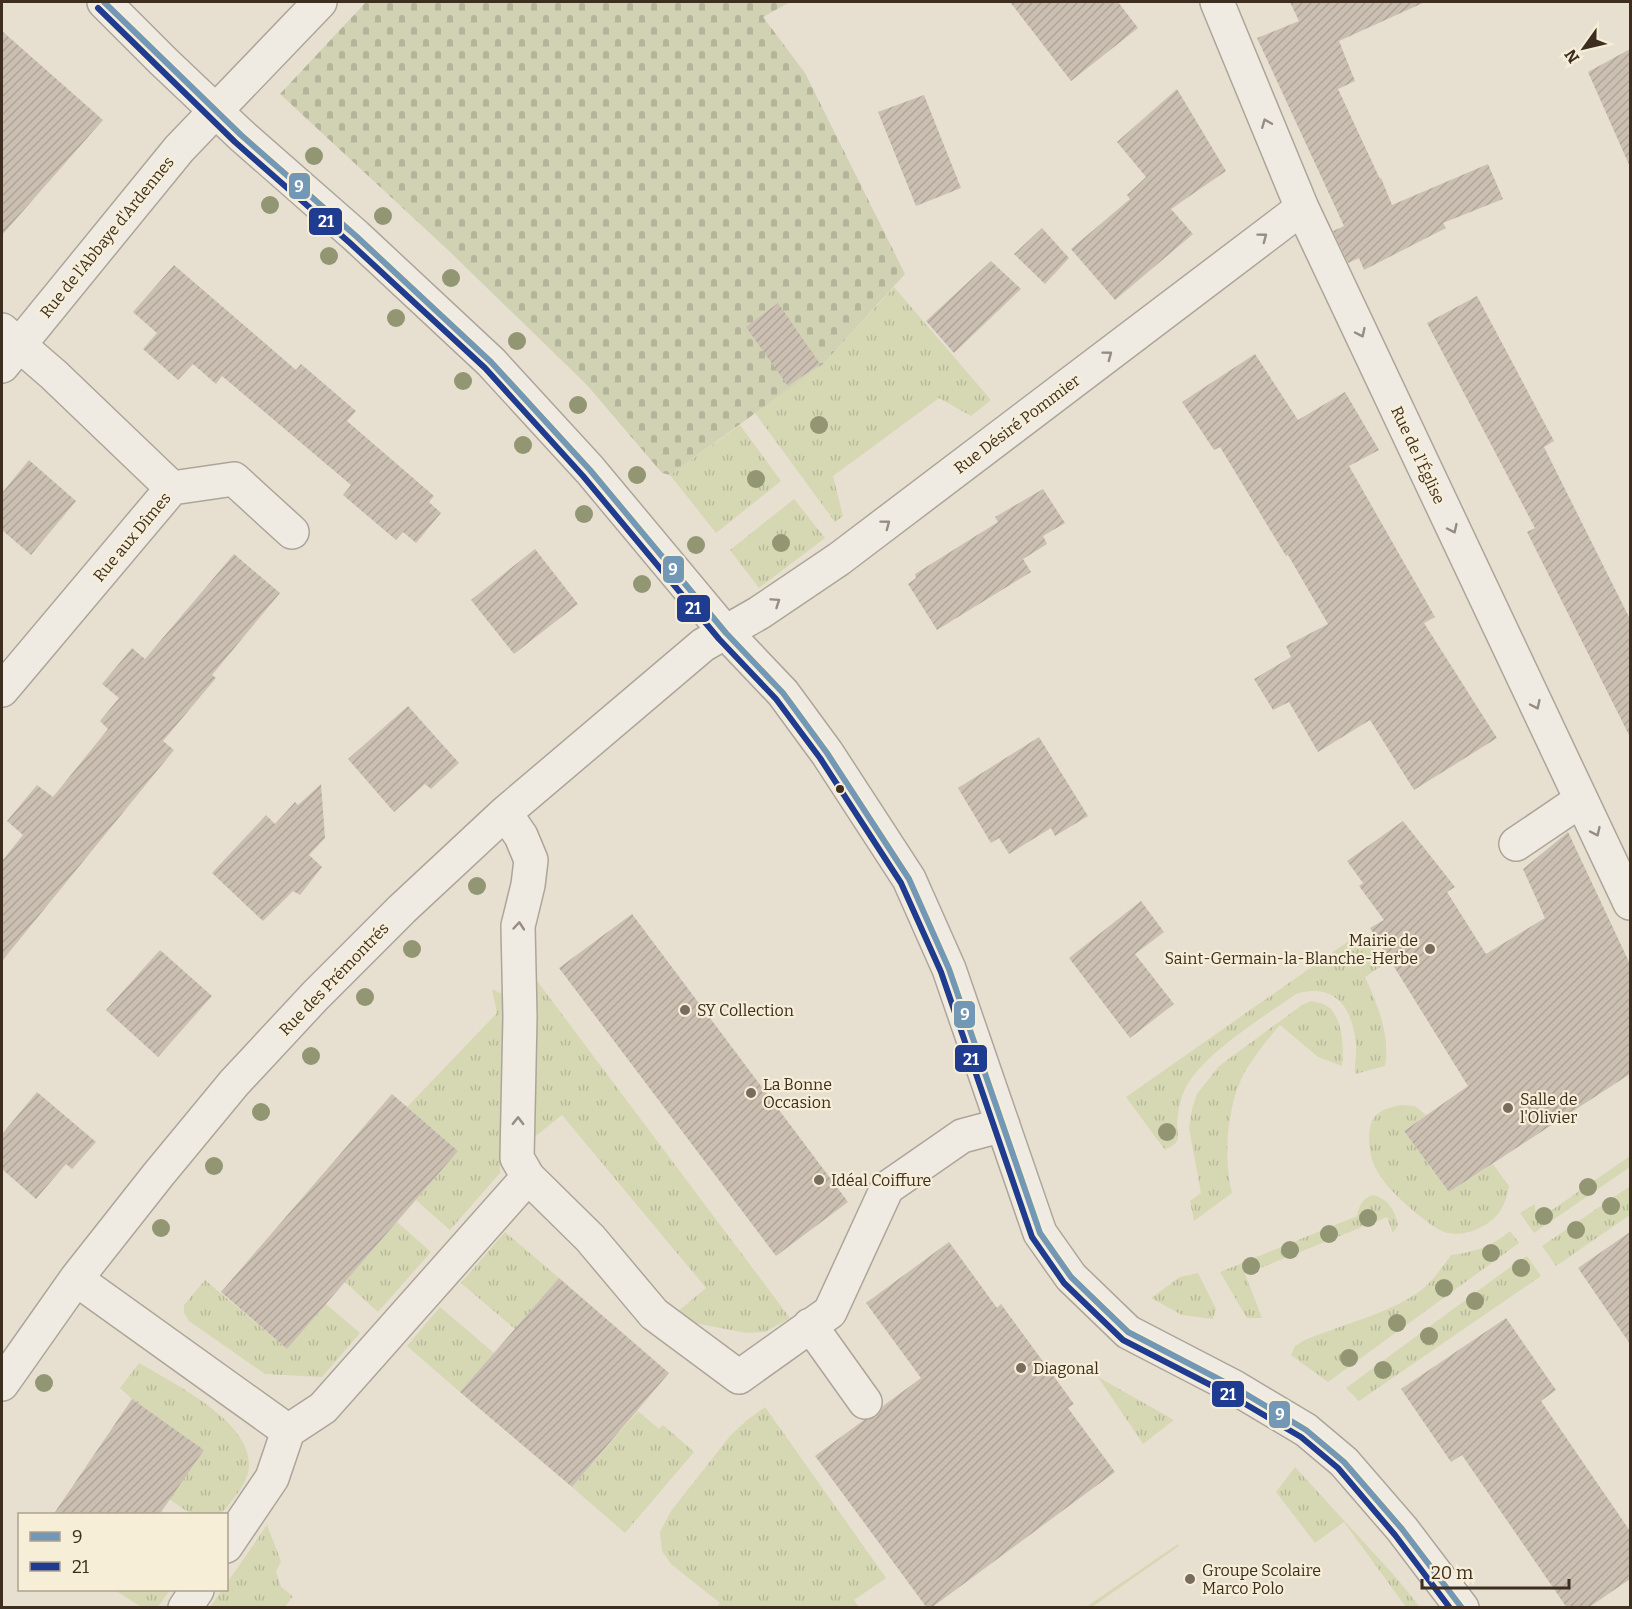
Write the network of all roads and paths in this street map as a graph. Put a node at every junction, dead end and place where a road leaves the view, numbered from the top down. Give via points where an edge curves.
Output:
1 (104, 2) edge
2 (320, 2) edge
3 (1217, 2) edge
4 (216, 111) junction
5 (1302, 208) junction
6 (8, 347) edge
7 (172, 488) junction
8 (292, 532) dead end
9 (726, 633) junction
10 (2, 690) edge
11 (1581, 800) junction
12 (505, 813) junction
13 (1516, 844) dead end
14 (1621, 859) edge
15 (1630, 903) edge
16 (1003, 1125) junction
17 (528, 1177) junction
18 (76, 1279) junction
19 (810, 1325) junction
20 (2, 1384) edge
21 (865, 1402) dead end
22 (288, 1431) junction
23 (228, 1543) edge
24 (196, 1591) edge
25 (184, 1608) edge
26 (1462, 1608) edge

1 - 4 street
2 - 4 street, Rue de l'Abbaye d'Ardennes
5 -> 3 street, Rue de l'Église
4 - 6 street, Rue de l'Abbaye d'Ardennes
4 - 9 street via 491,362 590,470
9 -> 5 street, Rue Désiré Pommier via 840,559
5 -> 11 street, Rue de l'Église
6 - 7 street, Rue aux Dîmes via 54,375
7 - 8 street via 234,479
7 - 10 street, Rue aux Dîmes
9 - 12 street, Rue des Prémontrés via 704,645
9 - 16 street via 789,702 827,753 909,879 949,969
11 - 13 street
11 -> 14 street, Rue de l'Église
17 -> 12 street via 517,1158 518,926 531,860
12 - 18 street, Rue des Prémontrés via 394,917 234,1083
14 - 15 street, Rue de l'Église
16 - 19 street via 962,1136 887,1188 830,1312
16 - 26 street via 1040,1233 1071,1277 1128,1332 1306,1430 1344,1462 1402,1528
17 - 19 street via 590,1238 654,1314 739,1377
17 - 22 street via 322,1408
18 - 20 street, Rue des Prémontrés
18 - 22 street
19 - 21 street
22 - 23 street via 272,1478
24 - 25 street

